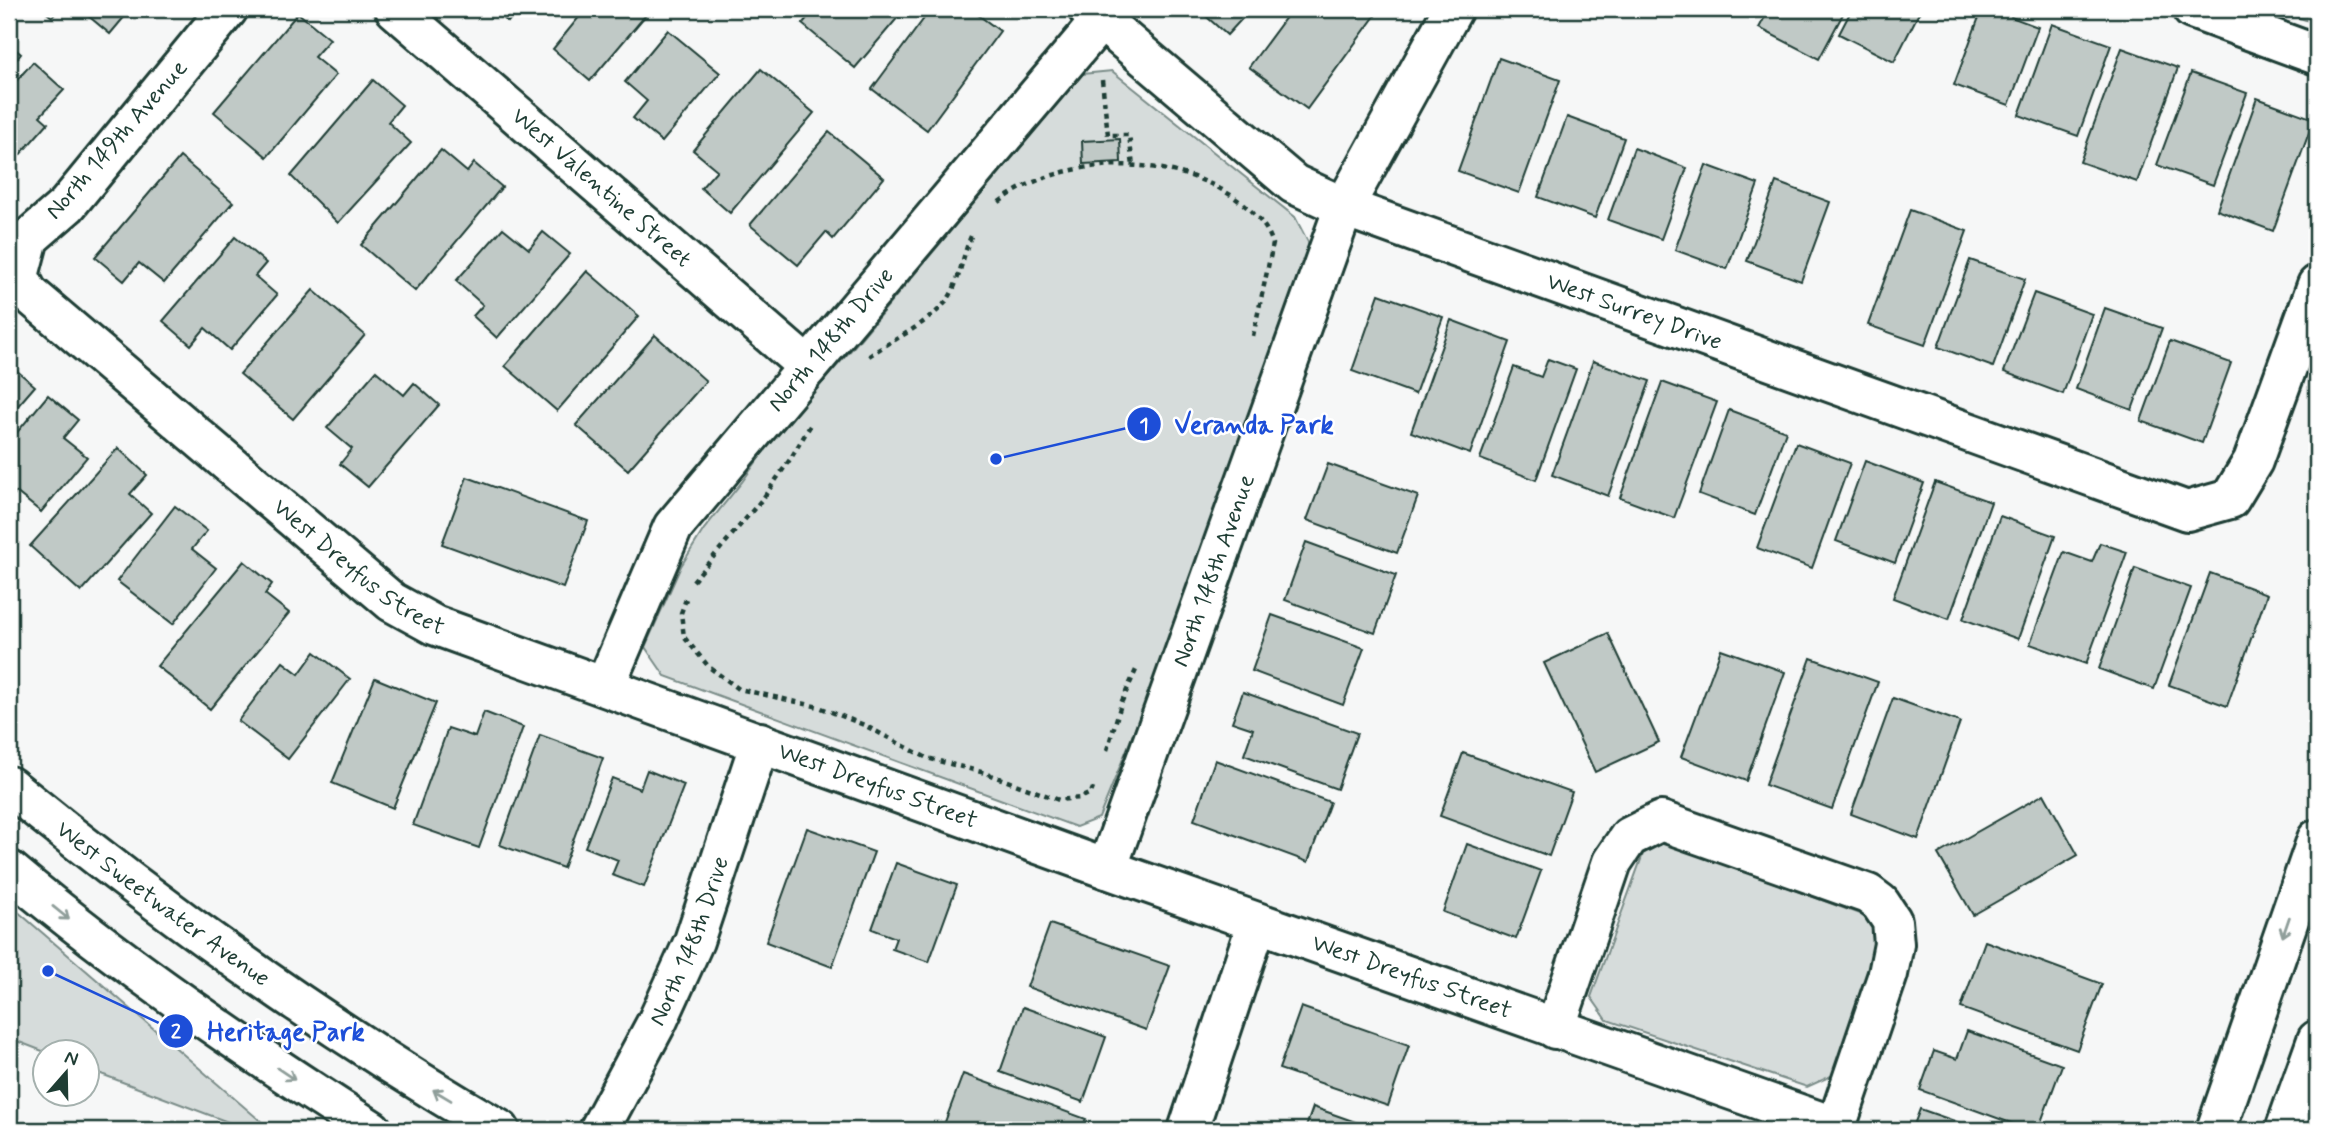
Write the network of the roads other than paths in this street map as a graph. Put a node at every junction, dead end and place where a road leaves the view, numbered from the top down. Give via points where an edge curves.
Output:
1 (228, 9) edge
2 (395, 9) edge
3 (1453, 9) edge
4 (2192, 9) edge
5 (1095, 14) edge
6 (2317, 55) edge
7 (1344, 207) junction
8 (19, 276) joint
9 (2317, 285) edge
10 (808, 367) junction
11 (605, 686) junction
12 (760, 742) junction
13 (9, 786) edge
14 (2317, 839) edge
15 (1107, 869) junction
16 (9, 870) edge
17 (1257, 923) junction
18 (1556, 1030) junction
19 (2317, 1040) edge
20 (1836, 1129) edge
21 (372, 1130) edge
22 (500, 1130) edge
23 (599, 1130) edge
24 (1188, 1130) edge
25 (2216, 1130) edge
26 (2285, 1130) edge

1 - 8 street, North 149th Avenue via 66,205 29,238
2 - 10 street, West Valentine Street
3 - 7 street, North 148th Avenue
4 - 6 street
5 - 7 street, West Surrey Drive via 1294,184
5 - 10 street, North 148th Drive
7 - 9 street, West Surrey Drive via 2187,511 2230,499 2253,461
7 - 15 street, North 148th Avenue
8 - 11 street, West Dreyfus Street via 28,293 392,602 434,625
10 - 11 street, North 148th Drive via 673,527
11 - 12 street, West Dreyfus Street
12 - 15 street, West Dreyfus Street
12 - 23 street, North 148th Drive via 694,940
22 -> 13 street, West Sweetwater Avenue via 391,1065 187,924
14 -> 25 street
15 - 17 street, West Dreyfus Street
16 -> 21 street via 153,982
17 - 18 street, West Dreyfus Street
17 - 24 street
18 - 20 street, West Dreyfus Street
18 - 20 street via 1612,862 1629,836 1661,821 1868,894 1892,921 1894,944
19 - 26 street

